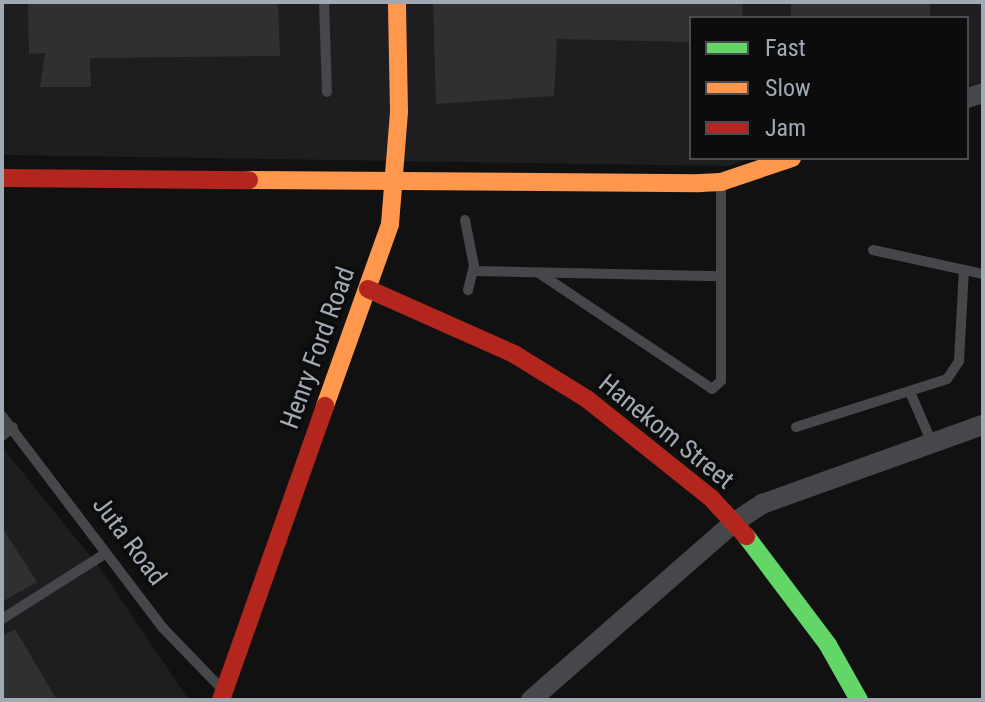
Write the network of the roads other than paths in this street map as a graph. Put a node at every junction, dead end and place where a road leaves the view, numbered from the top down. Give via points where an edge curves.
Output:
1 (324, 2) edge
2 (397, 2) edge
3 (327, 92) dead end
4 (786, 160) edge
5 (2, 178) edge
6 (396, 181) junction
7 (721, 182) junction
8 (465, 220) dead end
9 (873, 250) dead end
10 (964, 270) junction
11 (475, 271) junction
12 (539, 273) junction
13 (983, 274) edge
14 (721, 276) junction
15 (368, 289) junction
16 (468, 290) dead end
17 (910, 392) junction
18 (2, 416) edge
19 (983, 425) edge
20 (13, 427) junction
21 (796, 427) dead end
22 (2, 436) edge
23 (932, 443) junction
24 (733, 523) junction
25 (105, 554) junction
26 (2, 619) edge
27 (220, 697) edge
28 (544, 697) edge
29 (859, 700) edge

1 - 3 lane
2 - 6 street, Henry Ford Road
4 - 7 street
5 - 6 street
6 - 7 street
6 - 15 street, Henry Ford Road via 390,224
7 - 14 lane
8 - 11 lane
9 - 10 lane
10 - 13 lane
10 - 17 lane via 959,361 947,379
11 - 12 lane
11 - 16 lane
12 - 14 lane
12 - 14 lane via 712,389 721,381
15 - 24 street, Hanekom Street via 514,354 557,379 670,463
15 - 27 street, Henry Ford Road
17 - 21 lane
17 - 23 lane
18 - 20 lane, Juta Road
19 - 23 street
20 - 22 lane
20 - 25 lane, Juta Road
23 - 24 street via 762,504
24 - 28 street
24 - 29 street, Hanekom Street via 798,601
25 - 26 lane
25 - 27 lane, Juta Road

